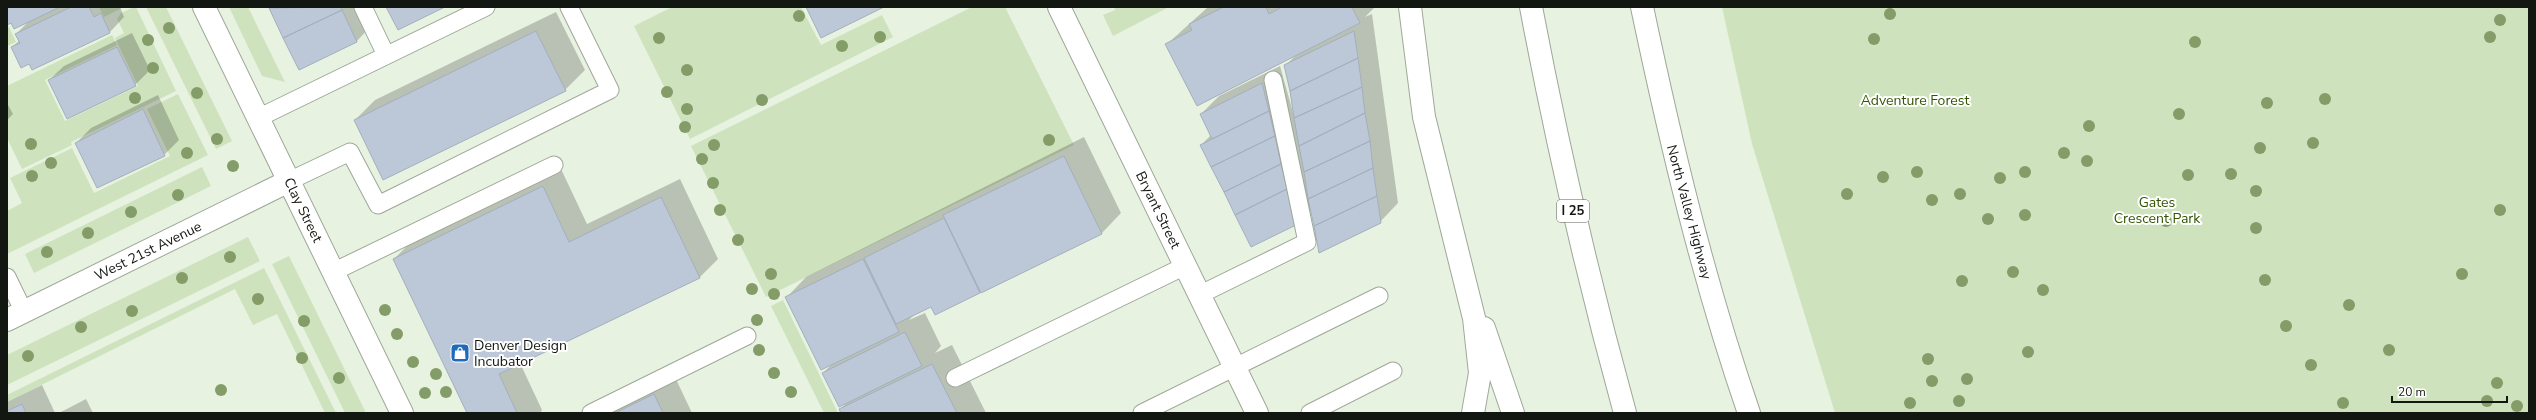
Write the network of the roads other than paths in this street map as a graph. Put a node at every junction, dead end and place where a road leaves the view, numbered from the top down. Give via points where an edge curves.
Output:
1 (204, 7) edge
2 (363, 7) edge
3 (486, 7) edge
4 (569, 7) edge
5 (1059, 7) edge
6 (1410, 7) edge
7 (1531, 7) edge
8 (1642, 7) edge
9 (386, 55) junction
10 (1273, 80) dead end
11 (258, 118) junction
12 (554, 165) dead end
13 (289, 181) junction
14 (1453, 236) junction
15 (1702, 260) junction
16 (1185, 266) junction
17 (333, 272) junction
18 (7, 277) edge
19 (1199, 295) junction
20 (1379, 296) dead end
21 (15, 316) edge
22 (747, 336) dead end
23 (1234, 367) junction
24 (1393, 371) dead end
25 (955, 378) dead end
26 (402, 413) edge
27 (591, 413) edge
28 (1142, 413) edge
29 (1256, 413) edge
30 (1310, 413) edge
31 (1473, 413) edge
32 (1513, 413) edge
33 (1625, 413) edge
34 (1749, 413) edge
35 (1760, 413) edge

1 - 11 main road, Clay Street
2 - 9 lane
3 - 9 lane
4 - 13 lane via 610,90 378,205 350,152
5 - 16 main road, Bryant Street
6 - 14 main road via 1424,117
7 - 33 main road, I 25 via 1559,152 1591,289
8 - 15 main road, North Valley Highway via 1670,138
9 - 11 lane
10 - 19 lane via 1307,242
11 - 13 main road, Clay Street
12 - 17 lane
13 - 17 main road, Clay Street
13 - 21 main road, West 21st Avenue
14 - 31 main road via 1474,318 1480,373
14 - 32 main road
15 - 34 main road, North Valley Highway
15 - 35 main road
16 - 19 main road, Bryant Street
16 - 25 lane
17 - 26 main road, Clay Street
18 - 21 lane
19 - 23 main road, Bryant Street
20 - 23 lane
22 - 27 lane
23 - 28 lane
23 - 29 main road, Bryant Street
24 - 30 lane

